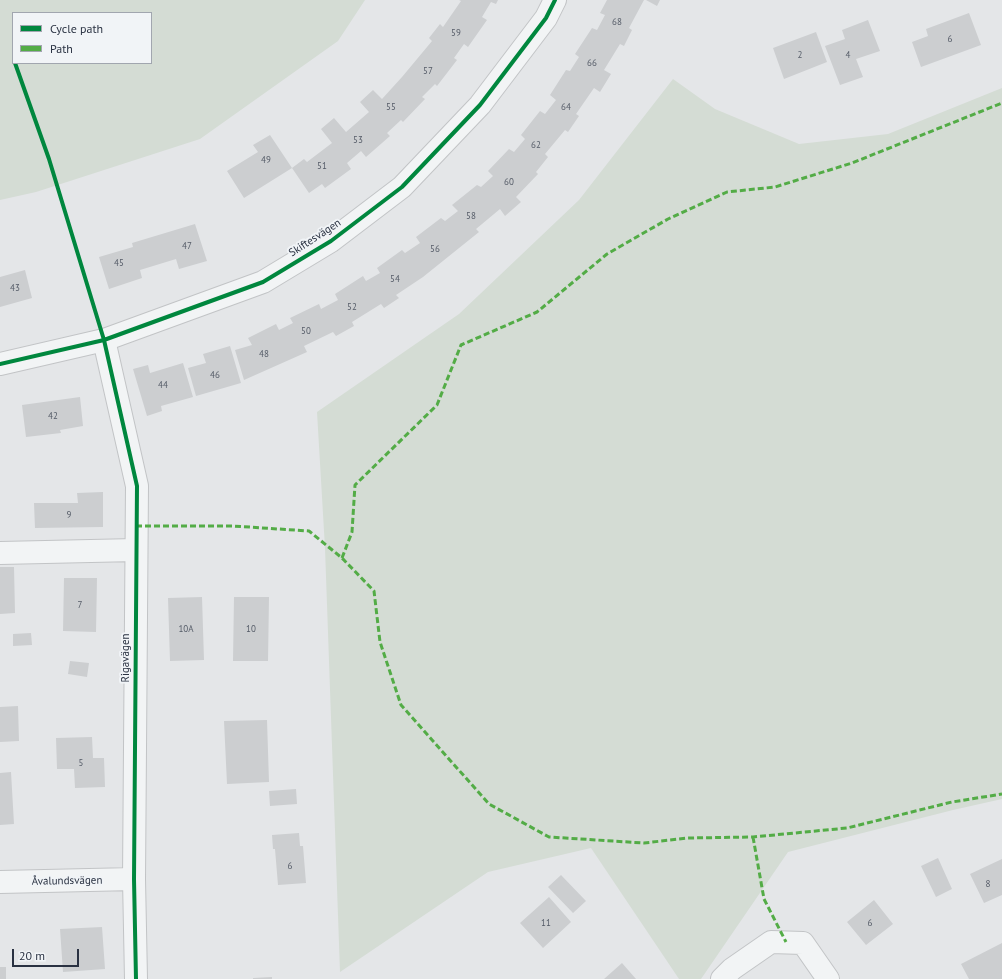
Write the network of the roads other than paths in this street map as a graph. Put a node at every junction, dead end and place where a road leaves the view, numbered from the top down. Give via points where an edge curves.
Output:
1 (555, 0) edge
2 (104, 340) junction
3 (0, 364) edge
4 (136, 550) junction
5 (0, 553) edge
6 (134, 879) junction
7 (0, 882) edge
8 (136, 979) edge
9 (722, 979) edge
10 (828, 979) edge

1 - 2 street, Skiftesvägen via 546,18 480,105 402,187 331,241 263,282
2 - 3 street, Skiftesvägen
2 - 4 street, Rigavägen via 136,486
4 - 5 street
4 - 6 street, Rigavägen
6 - 7 street, Åvalundsvägen
6 - 8 street, Rigavägen
9 - 10 street via 771,942 802,943

